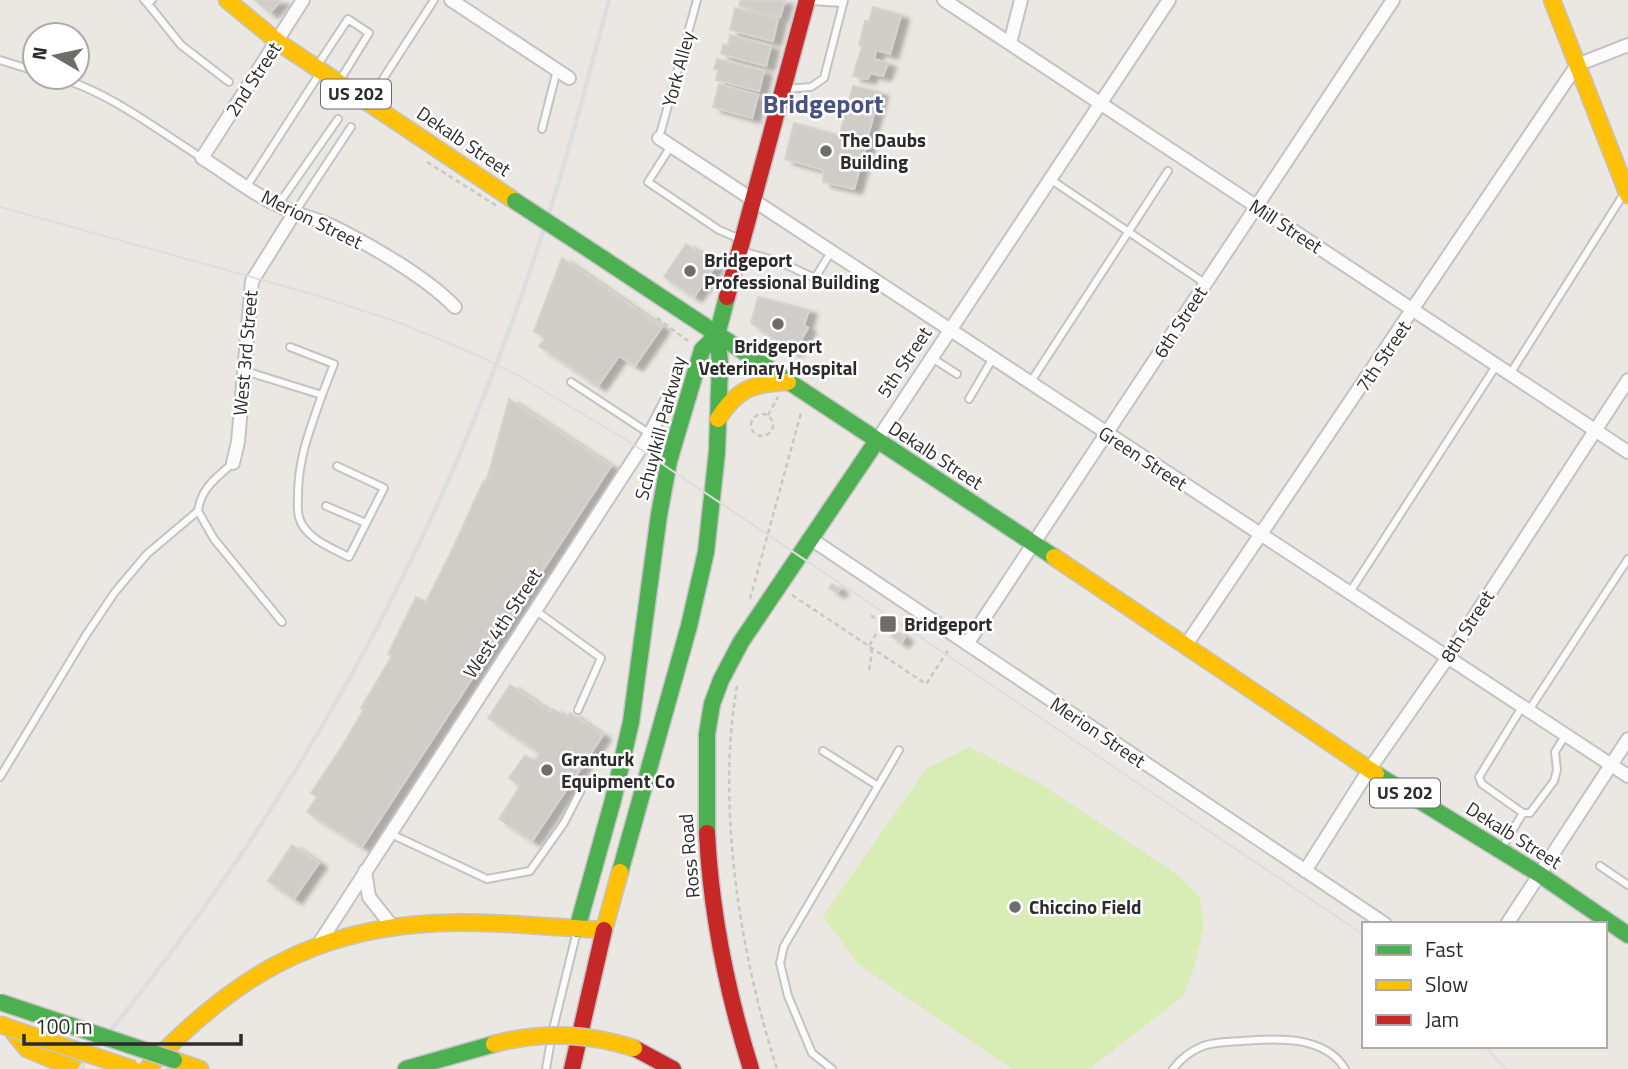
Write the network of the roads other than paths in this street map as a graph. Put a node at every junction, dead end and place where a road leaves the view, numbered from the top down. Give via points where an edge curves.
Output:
1 (227, 0) edge
2 (303, 0) edge
3 (435, 0) edge
4 (451, 0) edge
5 (697, 0) edge
6 (807, 0) edge
7 (944, 0) edge
8 (1021, 0) edge
9 (1168, 0) edge
10 (1393, 0) edge
11 (1552, 0) edge
12 (148, 1) edge
13 (844, 1) edge
14 (278, 42) junction
15 (1010, 43) junction
16 (1628, 45) edge
17 (0, 60) edge
18 (1577, 65) junction
19 (21, 67) edge
20 (319, 69) junction
21 (557, 70) junction
22 (569, 78) dead end
23 (229, 82) dead end
24 (338, 82) junction
25 (382, 82) dead end
26 (783, 89) junction
27 (91, 91) edge
28 (1101, 103) junction
29 (338, 119) dead end
30 (351, 127) dead end
31 (542, 129) dead end
32 (659, 138) joint
33 (671, 146) junction
34 (202, 158) junction
35 (1168, 171) dead end
36 (1051, 179) junction
37 (247, 186) junction
38 (1627, 193) edge
39 (753, 200) junction
40 (278, 205) junction
41 (1257, 206) junction
42 (295, 212) junction
43 (1130, 232) junction
44 (741, 245) junction
45 (831, 251) junction
46 (1206, 284) junction
47 (455, 307) dead end
48 (1414, 310) junction
49 (951, 330) junction
50 (717, 335) junction
51 (290, 347) dead end
52 (932, 358) junction
53 (993, 358) junction
54 (1496, 365) junction
55 (243, 370) junction
56 (957, 374) dead end
57 (1510, 374) junction
58 (1628, 380) edge
59 (571, 382) dead end
60 (788, 383) junction
61 (1031, 383) junction
62 (322, 395) junction
63 (670, 395) dead end
64 (969, 399) dead end
65 (718, 419) junction
66 (1594, 429) junction
67 (650, 434) junction
68 (1106, 434) junction
69 (876, 442) junction
70 (1628, 452) edge
71 (233, 463) joint
72 (337, 467) dead end
73 (326, 506) dead end
74 (198, 511) junction
75 (366, 523) junction
76 (1260, 536) junction
77 (811, 539) junction
78 (1033, 544) junction
79 (1628, 559) edge
80 (1349, 594) junction
81 (535, 610) junction
82 (282, 622) dead end
83 (962, 641) junction
84 (741, 642) joint
85 (1186, 645) junction
86 (1448, 657) junction
87 (578, 710) dead end
88 (1525, 710) junction
89 (1565, 736) junction
90 (1628, 739) edge
91 (899, 750) dead end
92 (823, 751) dead end
93 (1611, 766) junction
94 (1368, 771) junction
95 (1628, 776) edge
96 (0, 777) edge
97 (878, 786) junction
98 (582, 788) dead end
99 (1523, 813) junction
100 (389, 833) junction
101 (1500, 851) junction
102 (1600, 866) dead end
103 (365, 870) junction
104 (1305, 871) junction
105 (1539, 874) junction
106 (1628, 885) edge
107 (1382, 922) edge
108 (1508, 922) edge
109 (392, 926) junction
110 (577, 929) junction
111 (604, 930) junction
112 (1628, 935) edge
113 (318, 944) junction
114 (0, 1002) edge
115 (5, 1026) edge
116 (75, 1069) edge
117 (133, 1069) edge
118 (147, 1069) edge
119 (200, 1069) edge
120 (406, 1069) edge
121 (546, 1069) edge
122 (572, 1069) edge
123 (673, 1069) edge
124 (751, 1069) edge
125 (832, 1069) edge
126 (1173, 1069) edge
127 (1345, 1069) edge

1 - 14 main road, Dekalb Street / US 202
2 - 14 street, 2nd Street
3 - 25 lane
4 - 21 street
5 - 32 lane, York Alley
6 - 13 lane
6 - 26 main road
7 - 15 street, Mill Street
8 - 15 street
9 - 28 street, 5th Street
10 - 41 street, 6th Street
11 - 18 main road
12 - 23 lane via 181,46
13 - 26 lane via 824,78 811,87
14 - 20 main road, Dekalb Street / US 202
14 - 34 street, 2nd Street
15 - 28 street, Mill Street
16 - 18 street
17 - 19 lane
18 - 38 main road
18 - 48 street, 7th Street
20 - 24 main road, Dekalb Street / US 202
20 - 24 lane via 348,19 369,33
20 - 37 lane
21 - 22 street
21 - 31 lane
24 - 50 main road, Dekalb Street / US 202, bridge
26 - 39 main road
27 - 34 lane
28 - 36 street, 5th Street
28 - 41 street, Mill Street
29 - 40 lane
30 - 42 lane
32 - 33 street, Green Street
33 - 39 street, Green Street
33 - 44 lane via 648,182
34 - 37 street, Merion Street
35 - 43 lane
36 - 43 lane
36 - 49 street, 5th Street
37 - 40 street, Merion Street
38 - 57 lane
39 - 44 main road
39 - 45 street, Green Street
40 - 42 street, Merion Street
41 - 46 street, 6th Street
41 - 48 street, Mill Street
42 - 47 street, Merion Street via 334,227 384,256
42 - 55 street, West 3rd Street via 251,281
43 - 46 lane
43 - 61 lane
44 - 45 lane via 815,278
44 - 50 main road
45 - 49 street, Green Street
46 - 68 street, 6th Street
48 - 54 street, Mill Street
48 - 76 street, 7th Street
49 - 52 street, 5th Street
49 - 53 street, Green Street
50 - 60 main road, Dekalb Street / US 202
50 - 65 main road
50 - 110 main road, Schuylkill Parkway via 702,350 669,461 631,722
51 - 62 lane via 334,364
52 - 56 lane
52 - 69 street, 5th Street
53 - 61 street, Green Street
53 - 64 lane
54 - 57 street, Mill Street
54 - 80 lane
55 - 62 lane
55 - 71 street, West 3rd Street
57 - 66 street, Mill Street
58 - 66 street, 8th Street
59 - 67 lane
60 - 65 main road via 746,388
60 - 69 main road, Dekalb Street / US 202
61 - 68 street, Green Street
62 - 75 lane via 302,450 299,518 321,543 349,556
63 - 67 street, West 4th Street
65 - 111 main road via 712,512 698,589
66 - 70 street, Mill Street
66 - 86 street, 8th Street
67 - 81 street, West 4th Street
68 - 76 street, Green Street
68 - 78 street, 6th Street
69 - 77 main road, 5th Street
69 - 78 main road, Dekalb Street / US 202
71 - 74 lane via 204,491
72 - 75 lane via 384,488
73 - 75 lane
74 - 82 lane via 214,539
74 - 96 lane via 147,554 115,592
76 - 80 street, Green Street
76 - 85 street, 7th Street
77 - 83 street, Merion Street
77 - 84 main road, 5th Street
78 - 83 street, 6th Street
78 - 85 main road, Dekalb Street / US 202
79 - 88 lane
80 - 86 street, Green Street
81 - 87 lane via 601,658
81 - 100 street, West 4th Street
83 - 104 street, Merion Street
84 - 124 main road, Ross Road via 711,706 705,813 723,965
85 - 94 main road, Dekalb Street / US 202
86 - 88 street, Green Street
86 - 94 street, 8th Street
88 - 89 street, Green Street
88 - 99 lane via 1479,777 1482,784
89 - 93 street, Green Street
89 - 99 lane via 1555,752 1554,781 1530,813
90 - 93 street
91 - 97 lane
92 - 97 lane
93 - 95 street, Green Street
93 - 105 street
94 - 101 main road, Dekalb Street / US 202
94 - 104 street, 8th Street
97 - 125 lane via 784,946 780,963 788,996 812,1053
98 - 100 lane via 564,824 530,871 487,880
99 - 101 lane
100 - 103 street, West 4th Street
101 - 105 main road, Dekalb Street / US 202
102 - 106 lane
103 - 109 street via 369,898
103 - 113 street, West 4th Street
104 - 107 street, Merion Street
105 - 108 street
105 - 112 main road, Dekalb Street / US 202
109 - 110 main road via 455,923
109 - 113 main road
110 - 111 main road
110 - 121 lane
111 - 122 main road
113 - 118 main road via 224,995 184,1028
114 - 119 main road, bridge
115 - 116 main road via 27,1049
115 - 117 main road, bridge
120 - 123 main road, bridge via 522,1036 553,1032 594,1036 634,1048
126 - 127 lane via 1181,1058 1204,1046 1278,1038 1309,1044 1338,1057

